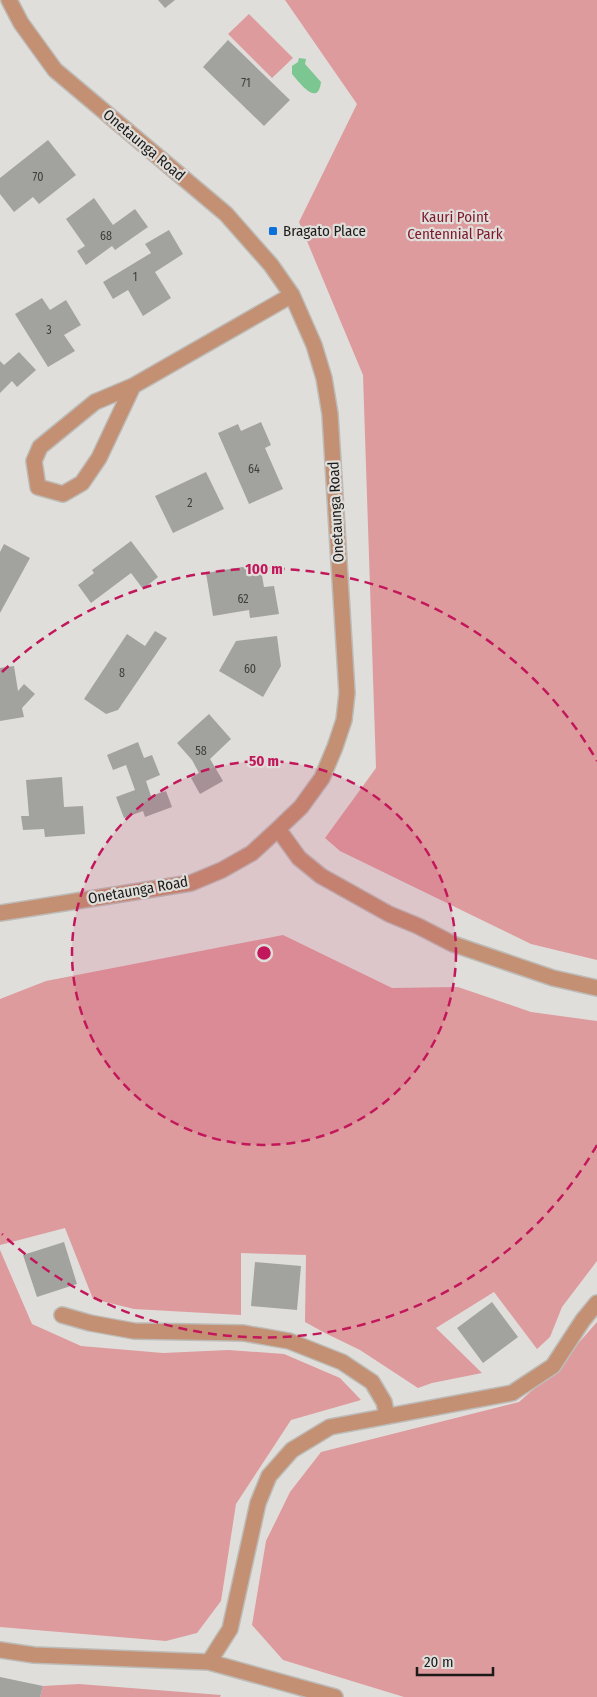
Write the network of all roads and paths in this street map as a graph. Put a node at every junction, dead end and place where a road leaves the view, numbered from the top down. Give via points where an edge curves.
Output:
1 (9, 0) edge
2 (292, 295) junction
3 (133, 386) junction
4 (278, 829) junction
5 (0, 913) edge
6 (597, 988) edge
7 (597, 1303) edge
8 (62, 1315) dead end
9 (386, 1416) junction
10 (0, 1650) edge
11 (209, 1662) junction
12 (335, 1697) edge

1 - 2 street, Onetaunga Road via 21,23 56,70 226,214 271,265
2 - 3 street
2 - 4 street, Onetaunga Road via 314,345 330,414 347,692 344,720 322,778
3 - 3 street via 99,458 82,482 63,494 38,487 34,462 40,447 95,402
4 - 5 street, Onetaunga Road via 252,853 190,883
4 - 6 street via 299,858 321,876 390,914 453,944 553,978
7 - 9 street via 552,1366 512,1393
8 - 9 street via 134,1331 243,1333 289,1341 342,1362 372,1382 384,1402
9 - 11 street via 330,1426 292,1450 269,1476 258,1503 230,1628
10 - 11 street via 34,1655
11 - 12 street

